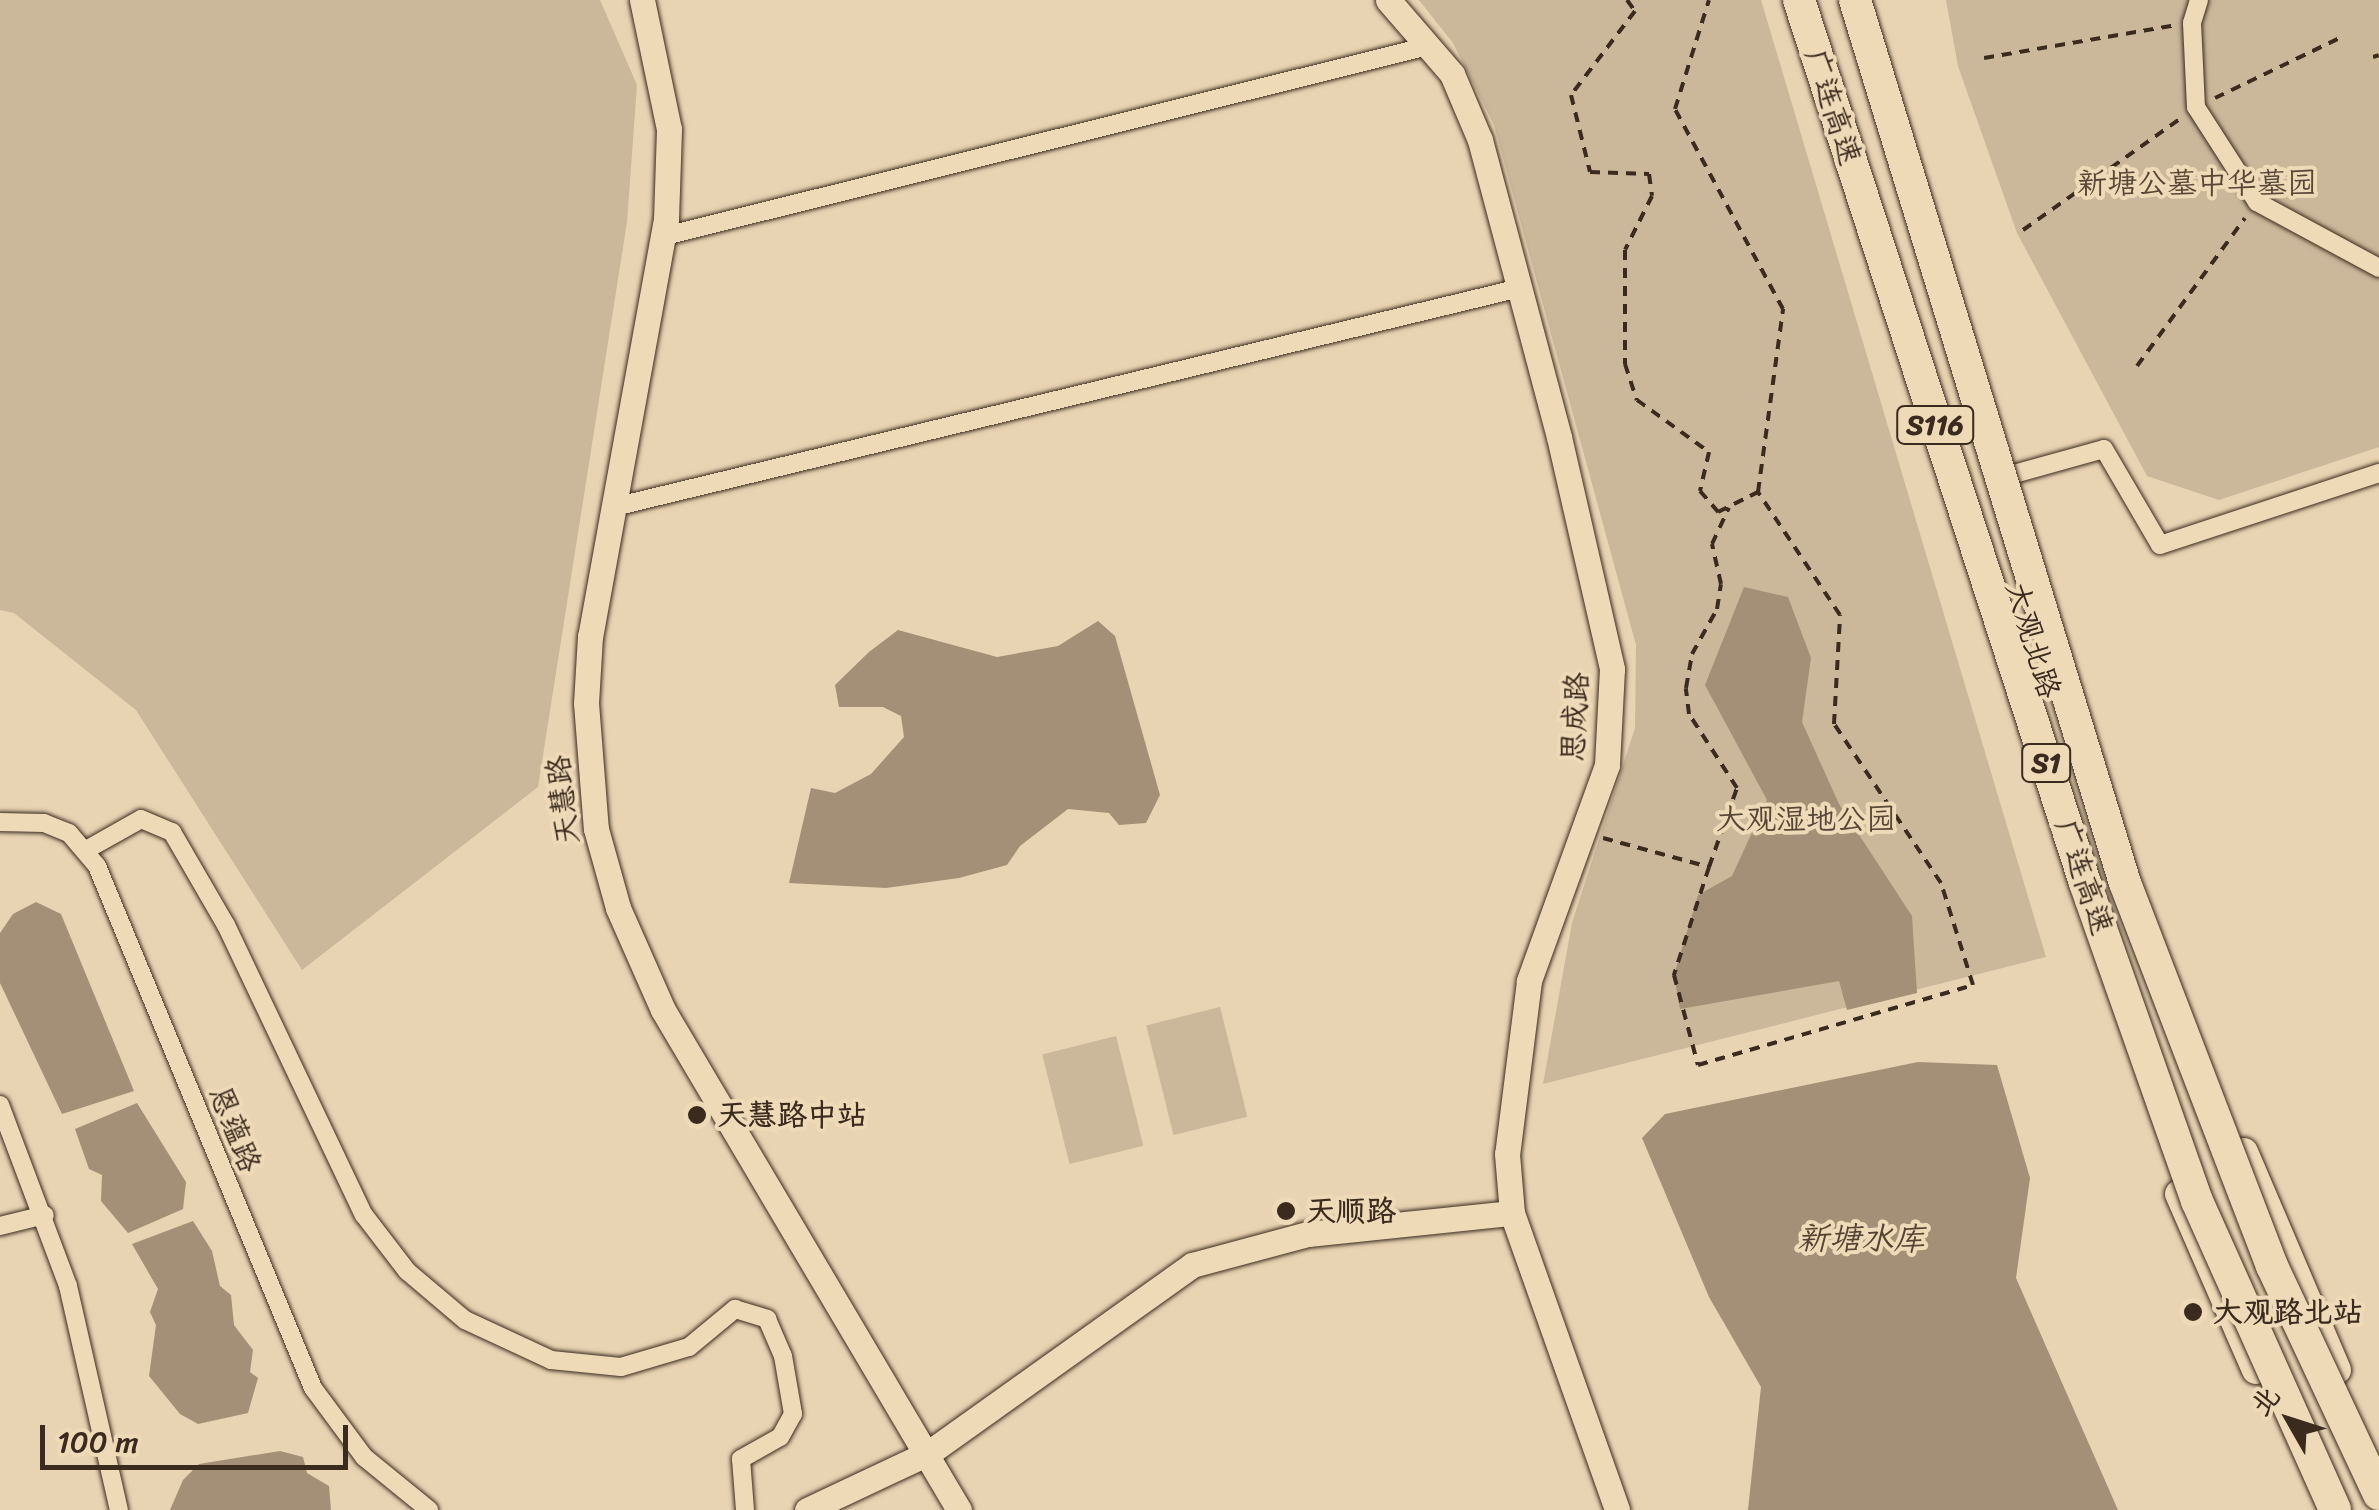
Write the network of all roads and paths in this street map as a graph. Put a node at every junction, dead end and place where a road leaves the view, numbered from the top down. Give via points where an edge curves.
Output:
1 (642, 0) edge
2 (1388, 0) edge
3 (1628, 0) edge
4 (1710, 0) edge
5 (1802, 0) edge
6 (1855, 0) edge
7 (1871, 0) edge
8 (2199, 0) edge
9 (2192, 23) junction
10 (2342, 37) dead end
11 (1428, 46) junction
12 (1984, 58) dead end
13 (2196, 108) junction
14 (2257, 202) junction
15 (2023, 230) dead end
16 (665, 236) junction
17 (2379, 268) edge
18 (1520, 288) junction
19 (2136, 366) dead end
20 (2379, 473) edge
21 (2014, 474) junction
22 (1758, 492) junction
23 (1730, 506) junction
24 (614, 507) junction
25 (0, 822) edge
26 (2120, 831) junction
27 (1584, 833) junction
28 (86, 850) junction
29 (2063, 850) junction
30 (1709, 867) junction
31 (0, 1105) edge
32 (1512, 1213) junction
33 (45, 1214) junction
34 (0, 1226) edge
35 (930, 1452) junction
36 (2379, 1463) edge
37 (2379, 1494) edge
38 (407, 1502) edge
39 (119, 1510) edge
40 (429, 1510) edge
41 (745, 1510) edge
42 (807, 1510) edge
43 (959, 1510) edge
44 (1617, 1510) edge
45 (2319, 1510) edge
46 (2335, 1510) edge

1 - 16 street, 天慧路 via 668,129
2 - 11 street, 思成路
3 - 23 path via 1635,11 1571,96 1590,172 1649,174 1652,196 1626,250 1624,364 1637,400 1709,452 1700,491 1718,512
4 - 22 path via 1675,108 1783,309
5 - 29 main road, 大观北路 / S116
5 - 46 highway, 广连高速 / S1, bridge via 2085,883 2197,1201
6 - 37 highway, 广连高速 / S1, bridge via 2125,883 2272,1266
7 - 21 main road, 大观北路 / S116
8 - 9 street
9 - 12 path
9 - 13 street
10 - 13 path
11 - 16 street
11 - 18 street, 思成路 via 1467,104
13 - 14 street
13 - 15 path
14 - 17 street
14 - 19 path
16 - 24 street, 天慧路
18 - 24 street
18 - 27 street, 思成路 via 1612,670 1612,742
20 - 21 street via 2160,545 2104,449
21 - 26 main road, 大观北路 / S116
22 - 23 path
22 - 30 path via 1840,615 1834,724 1941,883 1973,986 1698,1065 1674,975
23 - 30 path via 1712,544 1721,584 1717,609 1692,654 1686,688 1689,714 1737,788
24 - 35 street, 天慧路 via 590,636 586,704 596,829 618,908 664,1010
25 - 28 street via 44,823
26 - 29 main road
26 - 36 main road, 大观北路 / S116 via 2162,964
27 - 30 path
27 - 32 street, 思成路 via 1545,926 1526,1000 1508,1125
28 - 38 street, 恩蕴路 via 313,1388
28 - 41 street via 141,819 172,832 226,926 364,1216 407,1271 465,1320 551,1360 621,1367 690,1347 736,1309 767,1319 783,1356 793,1414 780,1436 741,1460
29 - 45 main road, 大观北路 / S116 via 2189,1222
31 - 33 street
32 - 35 street via 1308,1234 1192,1265
32 - 44 street, 思成路
33 - 34 street
33 - 39 street via 96,1391
35 - 42 street
35 - 43 street, 天慧路
38 - 40 street, 恩蕴路

